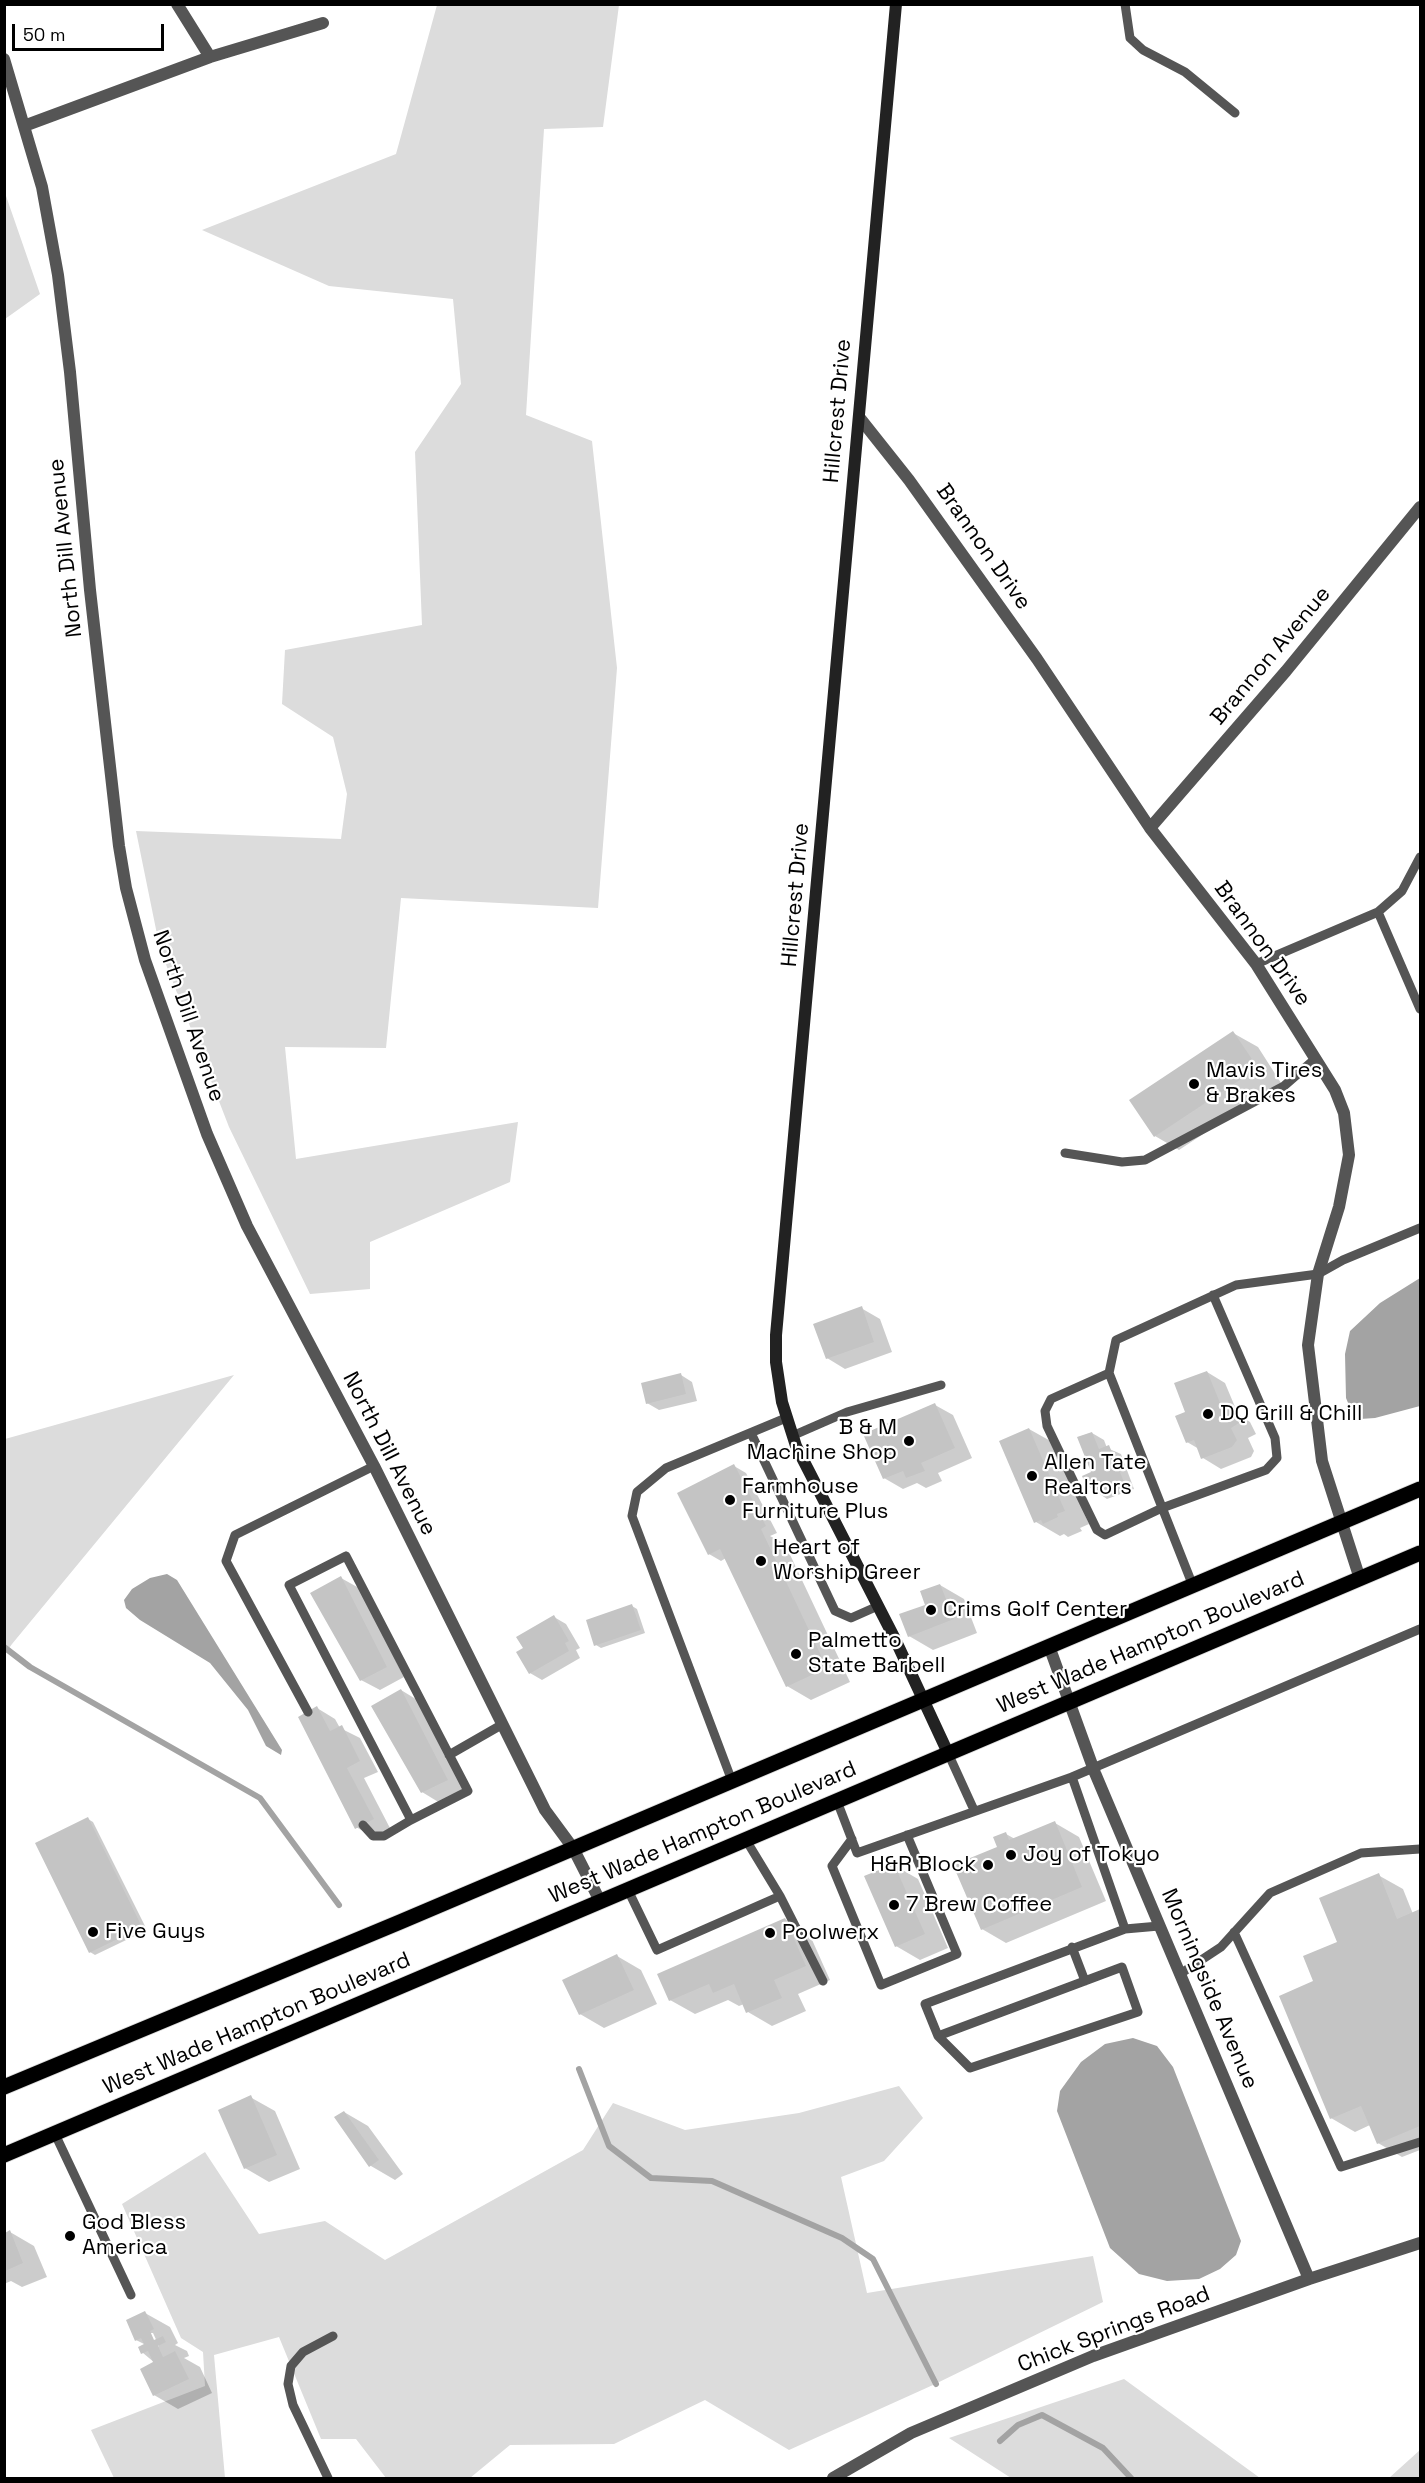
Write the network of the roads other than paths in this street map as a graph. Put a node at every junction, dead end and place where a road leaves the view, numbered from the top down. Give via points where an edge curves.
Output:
1 (177, 4) edge
2 (896, 4) edge
3 (1125, 4) edge
4 (323, 23) dead end
5 (210, 57) junction
6 (4, 59) edge
7 (1235, 113) dead end
8 (24, 126) junction
9 (859, 417) junction
10 (1420, 507) edge
11 (1150, 828) junction
12 (1420, 857) edge
13 (1378, 912) junction
14 (1256, 964) junction
15 (1420, 1009) edge
16 (1315, 1059) junction
17 (1065, 1153) dead end
18 (1420, 1228) edge
19 (1318, 1274) junction
20 (1213, 1295) junction
21 (1109, 1373) junction
22 (940, 1385) dead end
23 (786, 1418) junction
24 (751, 1433) junction
25 (792, 1436) junction
26 (374, 1466) junction
27 (1420, 1489) edge
28 (1162, 1509) junction
29 (1341, 1523) junction
30 (1420, 1553) edge
31 (1360, 1579) junction
32 (1193, 1586) junction
33 (878, 1606) junction
34 (1420, 1629) edge
35 (1048, 1646) junction
36 (921, 1700) junction
37 (1069, 1702) junction
38 (308, 1712) dead end
39 (502, 1724) junction
40 (948, 1753) junction
41 (449, 1755) junction
42 (1093, 1769) junction
43 (1072, 1777) junction
44 (732, 1781) junction
45 (837, 1801) junction
46 (974, 1810) junction
47 (411, 1821) junction
48 (363, 1825) dead end
49 (907, 1835) junction
50 (852, 1839) junction
51 (746, 1840) junction
52 (573, 1848) junction
53 (1420, 1849) edge
54 (627, 1890) junction
55 (780, 1896) junction
56 (600, 1901) junction
57 (1159, 1926) junction
58 (1125, 1929) junction
59 (1234, 1932) junction
60 (1072, 1947) junction
61 (1180, 1974) junction
62 (823, 1981) dead end
63 (1085, 1981) junction
64 (938, 2036) junction
65 (4, 2087) edge
66 (54, 2134) junction
67 (1420, 2142) edge
68 (4, 2155) edge
69 (1420, 2243) edge
70 (1309, 2278) junction
71 (131, 2295) dead end
72 (333, 2336) dead end
73 (328, 2478) edge
74 (833, 2478) edge

1 - 5 street
2 - 9 street, Hillcrest Drive
3 - 7 lane via 1130,38 1143,50 1185,72
4 - 5 street
5 - 8 street
6 - 8 street, North Dill Avenue
8 - 26 street, North Dill Avenue via 42,187 58,275 119,846 135,926 226,1182
9 - 11 street, Brannon Drive via 1037,659
9 - 23 street, Hillcrest Drive via 776,1335 776,1362
10 - 11 street, Brannon Avenue via 1271,689
11 - 14 street, Brannon Drive
12 - 13 lane via 1402,891
13 - 14 lane
13 - 15 lane
14 - 16 street, Brannon Drive
16 - 17 lane via 1284,1086 1145,1160 1122,1162
16 - 19 street, Brannon Drive via 1344,1113 1349,1155 1339,1207
18 - 19 lane
19 - 20 lane via 1236,1285
19 - 29 street, Brannon Drive via 1310,1322 1310,1368 1322,1461
20 - 21 lane via 1116,1340
20 - 28 lane via 1275,1438 1277,1458 1266,1470
21 - 28 lane
21 - 28 lane via 1051,1399 1045,1411 1047,1426 1097,1530 1105,1535
22 - 25 lane via 848,1412
23 - 24 lane
23 - 25 street, Hillcrest Drive
24 - 33 lane via 835,1611 851,1618
24 - 44 lane via 666,1468 637,1492 632,1516
25 - 33 street, Hillcrest Drive
26 - 38 lane via 235,1535 226,1561
26 - 39 street, North Dill Avenue
27 - 29 main road, West Wade Hampton Boulevard
28 - 32 lane
29 - 31 street, Brannon Drive
29 - 32 main road, West Wade Hampton Boulevard
30 - 31 main road, West Wade Hampton Boulevard
31 - 37 main road, West Wade Hampton Boulevard
32 - 35 main road, West Wade Hampton Boulevard
33 - 36 street, Hillcrest Drive
34 - 42 lane
35 - 36 main road, West Wade Hampton Boulevard
35 - 37 street, Morningside Avenue
36 - 40 street, Hillcrest Drive
36 - 44 main road, West Wade Hampton Boulevard
37 - 40 main road, West Wade Hampton Boulevard
37 - 42 street, Morningside Avenue
39 - 41 lane
39 - 52 street, North Dill Avenue via 545,1810
40 - 45 main road, West Wade Hampton Boulevard
40 - 46 lane
41 - 47 lane via 468,1791
41 - 47 lane via 346,1556 289,1585
42 - 43 lane
42 - 57 street, Morningside Avenue
43 - 46 lane
43 - 58 lane
44 - 52 main road, West Wade Hampton Boulevard
45 - 50 lane
45 - 51 main road, West Wade Hampton Boulevard
46 - 49 lane
47 - 48 lane via 384,1836 373,1836
49 - 50 lane via 857,1852
49 - 50 lane via 957,1954 881,1985 832,1866
51 - 54 main road, West Wade Hampton Boulevard
51 - 55 lane
52 - 56 street, North Dill Avenue
52 - 65 main road, West Wade Hampton Boulevard
53 - 59 lane via 1361,1853 1270,1893
54 - 55 lane via 657,1950
54 - 56 main road, West Wade Hampton Boulevard
55 - 62 lane
56 - 66 main road, West Wade Hampton Boulevard
57 - 58 lane
57 - 61 street, Morningside Avenue
58 - 60 lane
59 - 61 lane via 1221,1947
59 - 67 lane via 1341,2167
60 - 63 lane
60 - 64 lane via 925,2004
61 - 70 street, Morningside Avenue
63 - 64 lane
63 - 64 lane via 1122,1966 1138,2012 970,2068
66 - 68 main road, West Wade Hampton Boulevard
66 - 71 lane
69 - 70 street, Chick Springs Road
70 - 74 street, Chick Springs Road via 1093,2356 951,2415
72 - 73 lane via 303,2352 291,2366 288,2384 292,2405

